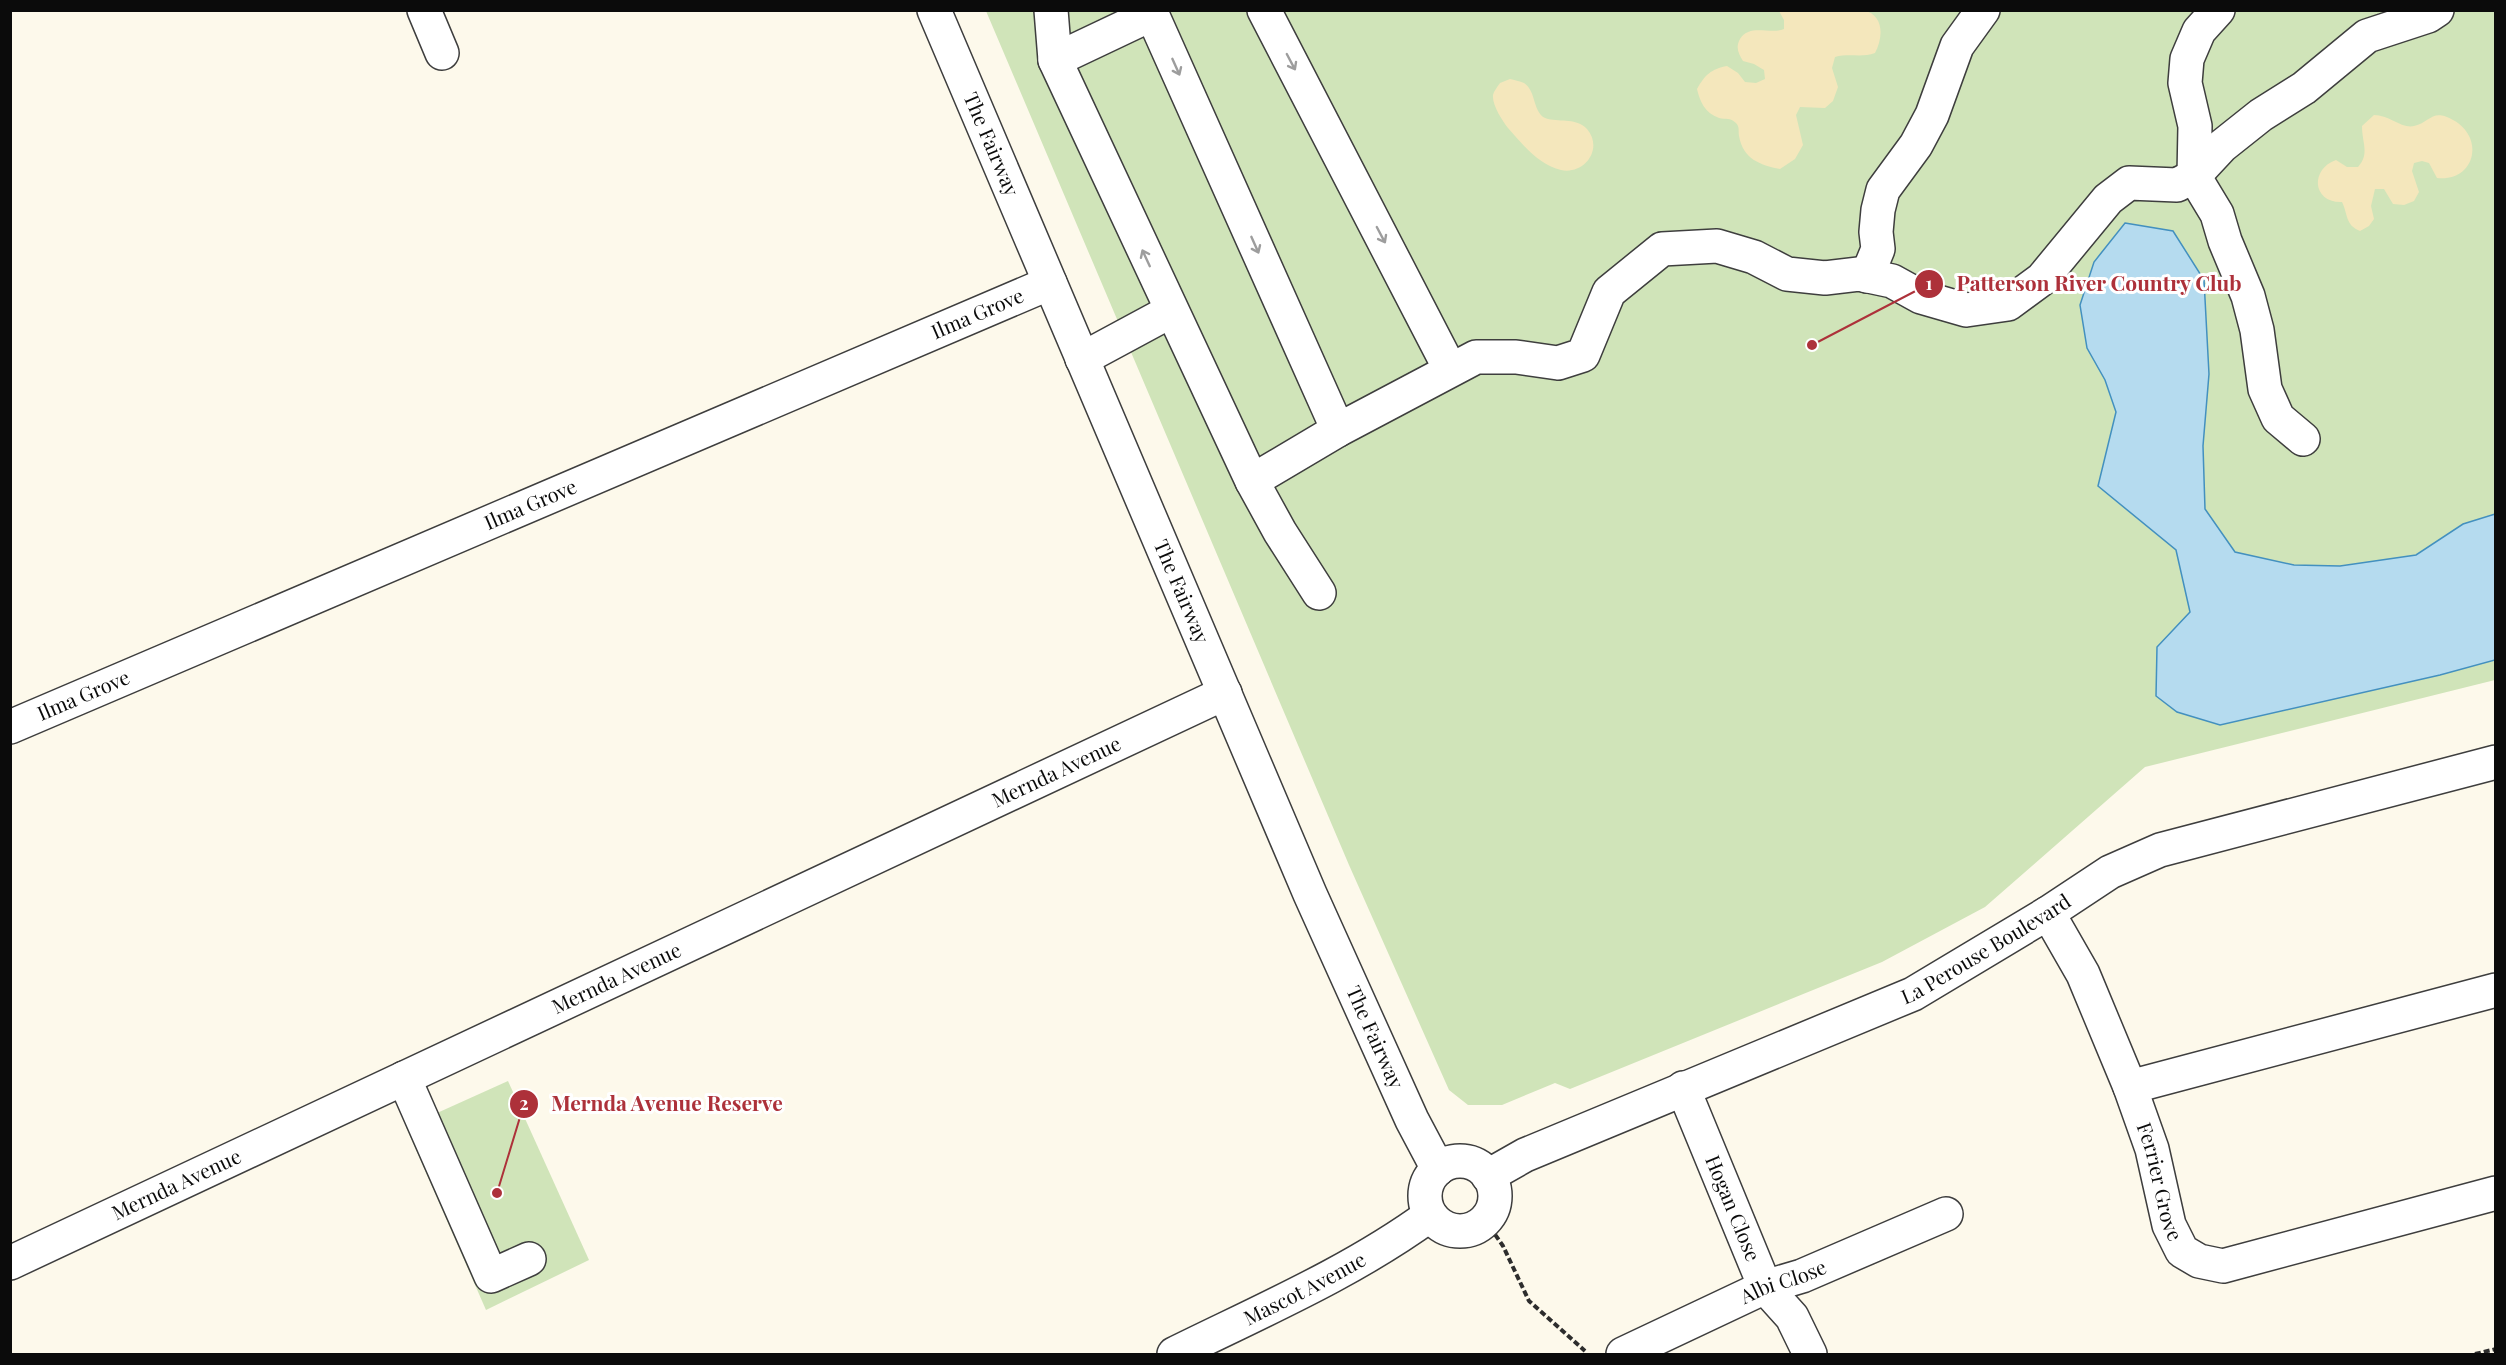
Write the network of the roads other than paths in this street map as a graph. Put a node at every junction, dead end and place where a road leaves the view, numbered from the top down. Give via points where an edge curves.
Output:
1 (424, 10) edge
2 (934, 10) edge
3 (1051, 10) edge
4 (1264, 10) edge
5 (1983, 10) edge
6 (2218, 10) edge
7 (2437, 10) edge
8 (1154, 12) edge
9 (442, 52) dead end
10 (1055, 60) junction
11 (2194, 176) junction
12 (1867, 276) junction
13 (1050, 283) junction
14 (1171, 311) junction
15 (1082, 359) junction
16 (1450, 369) junction
17 (1338, 430) junction
18 (2303, 439) dead end
19 (1252, 481) junction
20 (1319, 594) dead end
21 (1225, 693) junction
22 (10, 727) edge
23 (2496, 762) edge
24 (2048, 913) junction
25 (2496, 990) edge
26 (404, 1078) junction
27 (2130, 1087) junction
28 (1683, 1088) junction
29 (1438, 1168) junction
30 (1488, 1176) junction
31 (2496, 1193) edge
32 (1946, 1214) dead end
33 (1430, 1215) junction
34 (529, 1259) dead end
35 (10, 1263) edge
36 (1765, 1287) junction
37 (1174, 1354) edge
38 (1623, 1354) edge
39 (1810, 1354) edge

1 - 9 street
2 - 13 street, The Fairway
3 - 10 street
4 -> 16 street
5 - 12 street via 1957,46 1932,115 1916,146 1883,190 1876,232 1878,249
6 - 11 street via 2199,31 2187,59 2185,83 2195,126
7 - 11 street via 2367,36 2304,88 2222,146
8 - 10 street
8 -> 17 street
14 -> 10 street
11 - 12 street via 2177,185 2129,183 2108,199 2042,279 2008,304 1966,310 1921,297 1892,281
11 - 18 street via 2217,214 2248,296 2265,389 2278,418
12 - 16 street via 1825,278 1787,274 1754,257 1717,246 1662,249 1609,292 1583,355 1558,363 1476,357
13 - 15 street, The Fairway
13 - 22 street, Ilma Grove
14 - 15 street
14 - 19 street
15 - 21 street, The Fairway
16 - 17 street
17 - 19 street
19 - 20 street
21 - 26 street, Mernda Avenue
21 - 29 street, The Fairway via 1377,1044
23 - 24 street, La Perouse Boulevard via 2160,850 2110,872
24 - 27 street, Ferrier Grove via 2083,974
24 - 28 street, La Perouse Boulevard via 1913,994
25 - 27 street
26 - 34 street via 492,1276
26 - 35 street, Mernda Avenue
27 - 31 street, Ferrier Grove via 2152,1149 2169,1225 2181,1251 2199,1262 2223,1266
28 - 30 street, La Perouse Boulevard via 1526,1155
28 - 36 street, Hogan Close
29 - 30 street via 1450,1162 1467,1162
29 - 33 street via 1425,1192
30 - 33 street via 1495,1192 1485,1221 1468,1231 1458,1231 1440,1225
32 - 36 street, Albi Close via 1802,1276
33 - 37 street, Mascot Avenue via 1403,1235 1325,1279
36 - 38 street, Albi Close
36 - 39 street, Hogan Close via 1792,1317

